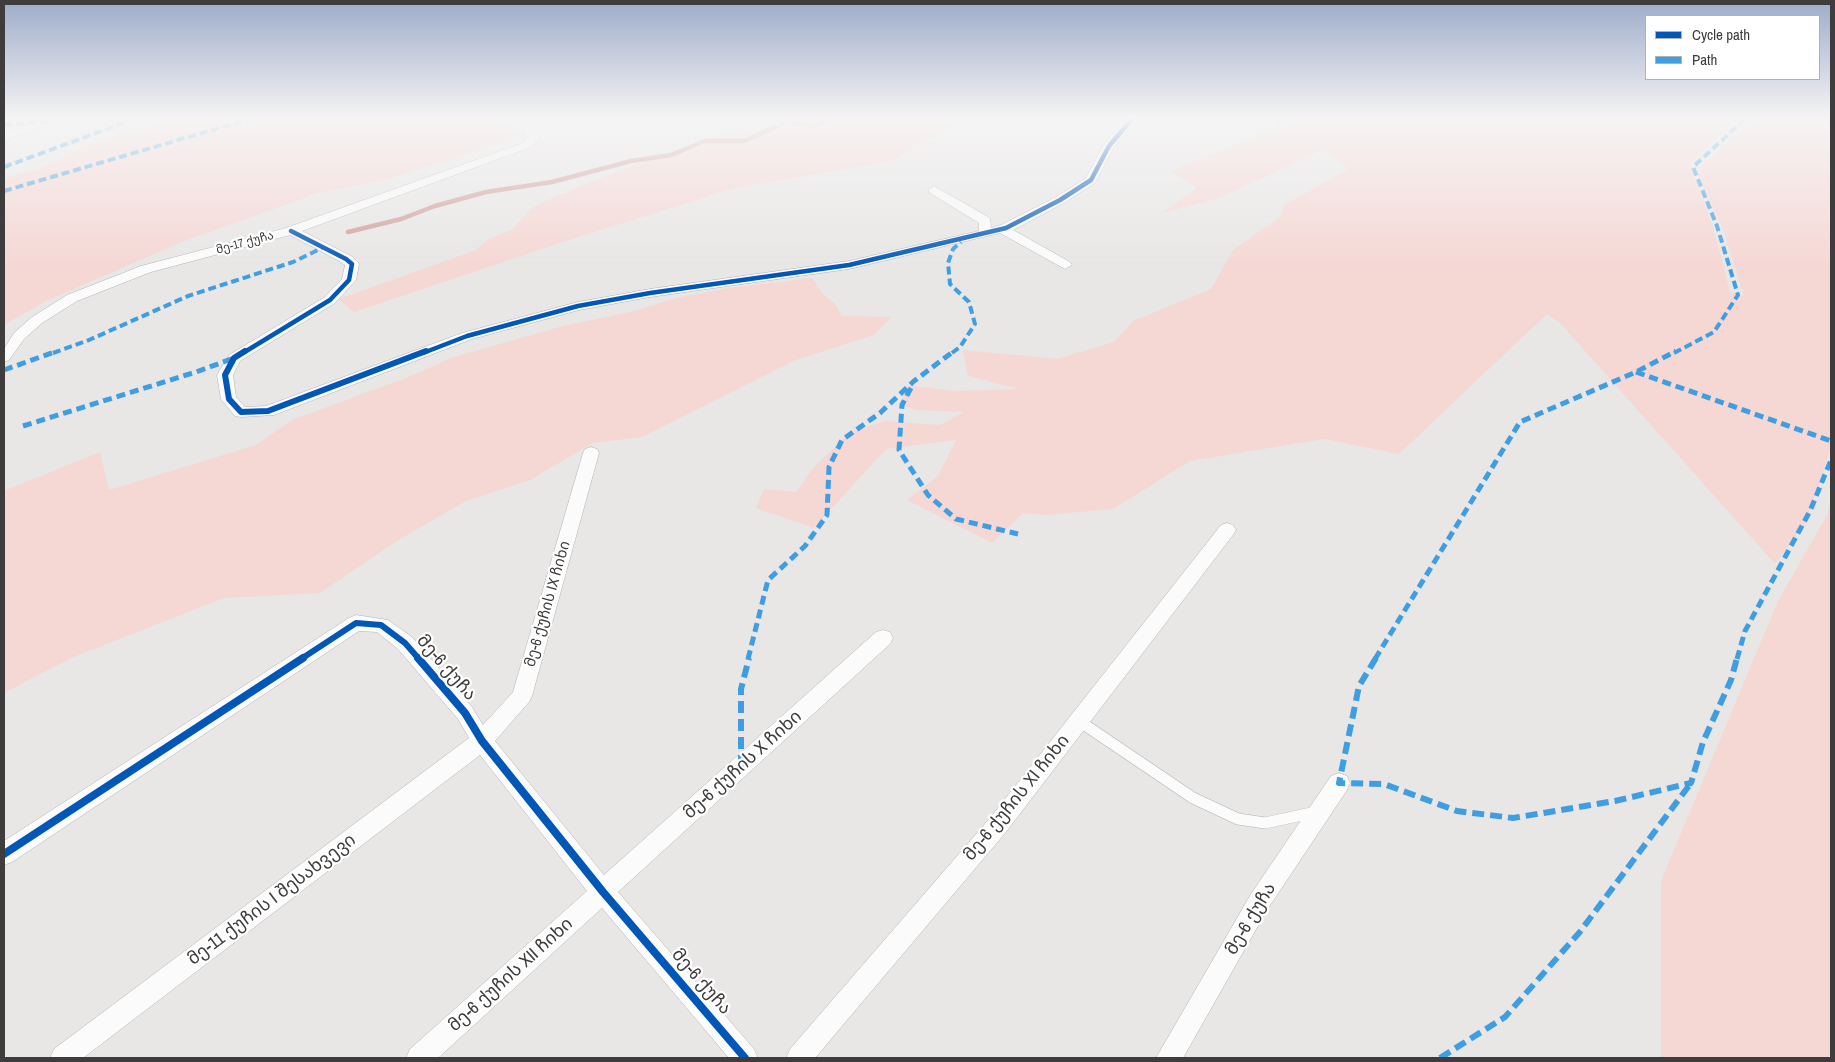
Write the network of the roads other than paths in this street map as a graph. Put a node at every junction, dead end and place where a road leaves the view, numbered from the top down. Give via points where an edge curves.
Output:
1 (462, 169) edge
2 (1097, 169) edge
3 (934, 190) dead end
4 (1002, 229) junction
5 (291, 231) junction
6 (985, 234) junction
7 (1065, 265) dead end
8 (4, 357) edge
9 (591, 453) dead end
10 (1227, 530) dead end
11 (883, 638) dead end
12 (1079, 721) junction
13 (482, 742) junction
14 (1340, 783) dead end
15 (1320, 812) junction
16 (4, 854) edge
17 (603, 892) junction
18 (63, 1058) edge
19 (419, 1058) edge
20 (746, 1058) edge
21 (799, 1058) edge
22 (1169, 1058) edge

1 - 5 street, მე-17 ქუჩა
2 - 4 street via 1091,180 1060,200
3 - 6 street via 984,221
4 - 6 street
4 - 7 street
5 - 6 street via 352,264 349,280 330,300 234,358 225,375 229,399 241,412 268,411 467,336 578,306 650,292 849,265
5 - 8 street, მე-17 ქუჩა via 146,269 72,298 18,336
9 - 13 street, მე-6 ქუჩის IX ჩიხი via 522,696
10 - 12 street, მე-6 ქუჩის XI ჩიხი
11 - 17 street, მე-6 ქუჩის X ჩიხი
12 - 15 lane via 1193,798 1238,819 1265,823
12 - 21 street, მე-6 ქუჩის XI ჩიხი via 998,825
13 - 16 street, მე-6 ქუჩა via 466,713 405,643 381,626 356,623
13 - 17 street, მე-6 ქუჩა
13 - 18 street, მე-11 ქუჩის I შესახვევი
14 - 15 street, მე-6 ქუჩა
15 - 22 street, მე-6 ქუჩა via 1259,902
17 - 19 street, მე-6 ქუჩის XII ჩიხი
17 - 20 street, მე-6 ქუჩა

